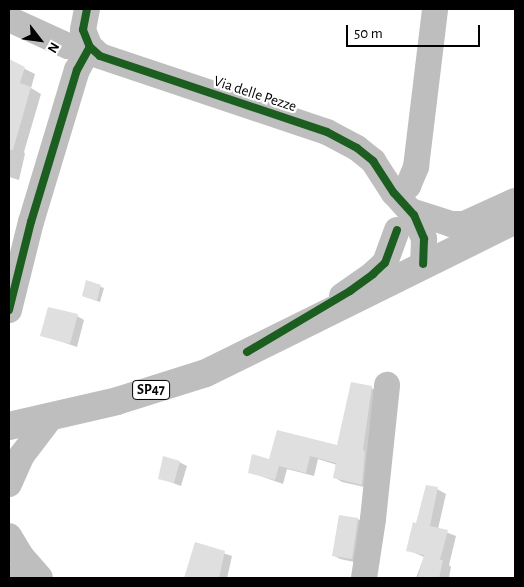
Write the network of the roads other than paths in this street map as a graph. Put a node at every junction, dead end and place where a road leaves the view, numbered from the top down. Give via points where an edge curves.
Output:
1 (87, 9) edge
2 (435, 9) edge
3 (9, 19) edge
4 (90, 47) junction
5 (515, 201) edge
6 (401, 212) junction
7 (515, 220) edge
8 (423, 264) junction
9 (9, 310) edge
10 (247, 352) junction
11 (387, 385) dead end
12 (51, 417) junction
13 (9, 426) edge
14 (9, 484) edge
15 (9, 536) edge
16 (9, 577) edge
17 (14, 578) edge
18 (40, 578) edge
19 (364, 578) edge

1 - 4 street via 83,30
2 - 6 street via 416,167
3 - 4 street, Via delle Pezze via 68,46
4 - 6 street, Via delle Pezze via 100,56 119,64 345,139 373,161
4 - 9 street via 77,70 31,222
5 - 6 street via 464,224
6 - 8 street, Via delle Pezze via 405,246
6 - 10 street via 384,263 373,274
7 - 8 main road, SP47
8 - 10 main road, SP47
10 - 12 main road, SP47 via 206,373 117,401
11 - 19 street
12 - 13 main road, SP47
12 - 14 street via 22,455
15 - 18 street
16 - 17 street

